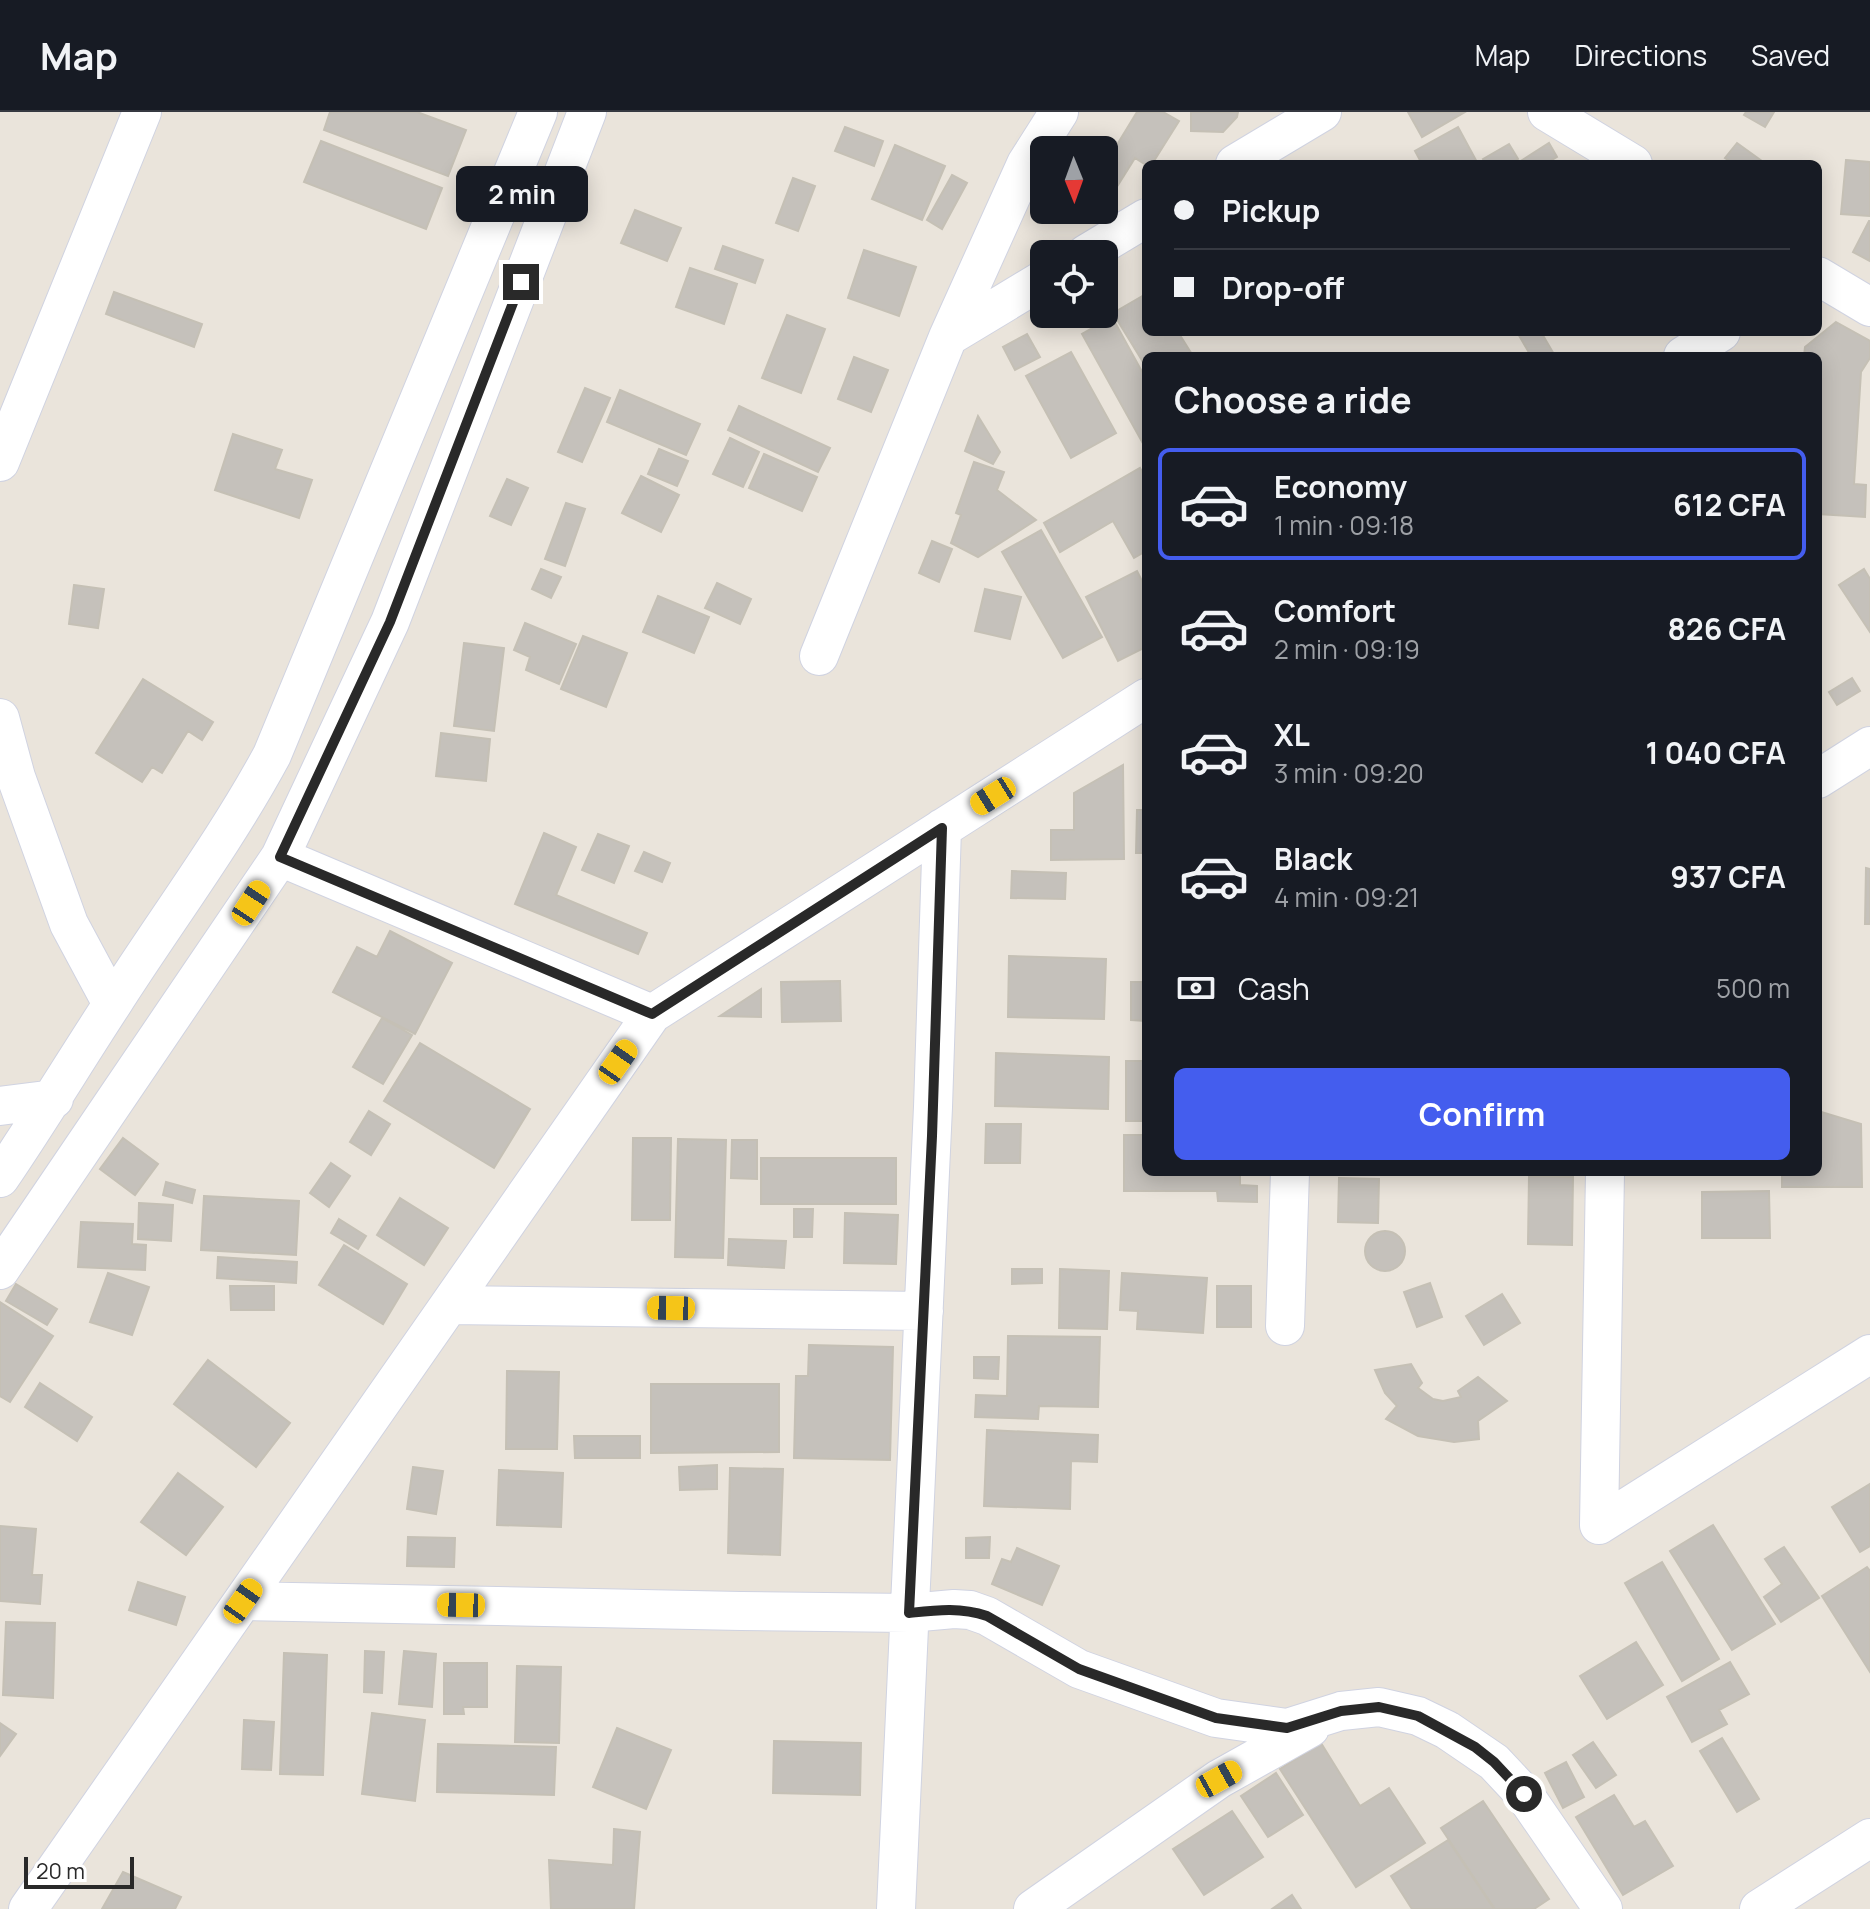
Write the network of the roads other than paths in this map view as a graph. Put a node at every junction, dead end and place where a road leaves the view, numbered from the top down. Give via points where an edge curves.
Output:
1 (142, 112) edge
2 (538, 112) edge
3 (587, 112) edge
4 (1059, 112) edge
5 (1322, 112) edge
6 (1547, 112) edge
7 (1242, 160) edge
8 (1626, 160) edge
9 (1142, 220) edge
10 (1109, 240) edge
11 (1822, 278) edge
12 (1030, 287) edge
13 (1870, 307) edge
14 (1715, 336) edge
15 (948, 337) junction
16 (1689, 352) edge
17 (0, 462) edge
18 (819, 656) dead end
19 (1142, 701) edge
20 (0, 718) edge
21 (1870, 746) edge
22 (8, 776) edge
23 (1822, 776) edge
24 (942, 828) junction
25 (280, 857) junction
26 (112, 1004) junction
27 (652, 1014) junction
28 (54, 1099) junction
29 (0, 1106) edge
30 (1290, 1176) edge
31 (1605, 1176) edge
32 (0, 1178) edge
33 (0, 1270) edge
34 (449, 1305) junction
35 (924, 1311) junction
36 (1285, 1326) dead end
37 (1870, 1354) edge
38 (243, 1601) junction
39 (909, 1613) junction
40 (1341, 1711) junction
41 (1870, 1838) edge
42 (28, 1909) edge
43 (896, 1909) edge
44 (1033, 1909) edge
45 (1603, 1909) edge
46 (1759, 1909) edge

1 - 17 street
2 - 26 street via 272,755 243,808
3 - 25 street via 390,622
4 - 15 street via 1026,164
5 - 7 street
6 - 8 street
9 - 10 street
11 - 13 street
12 - 15 street
14 - 16 street
15 - 18 street
19 - 24 street
20 - 22 street
21 - 23 street
22 - 26 street via 69,924
24 - 27 street
24 - 35 street
25 - 27 street
25 - 33 street
26 - 28 street
27 - 34 street
28 - 29 street
28 - 32 street
30 - 36 street
31 - 37 street via 1599,1525
34 - 35 street
34 - 38 street
35 - 39 street
38 - 39 street
38 - 42 street
39 - 40 street via 970,1610 1079,1669 1216,1718 1287,1728
39 - 43 street
40 - 44 street via 1219,1779
40 - 45 street via 1379,1707 1418,1716 1494,1762 1524,1794
41 - 46 street

